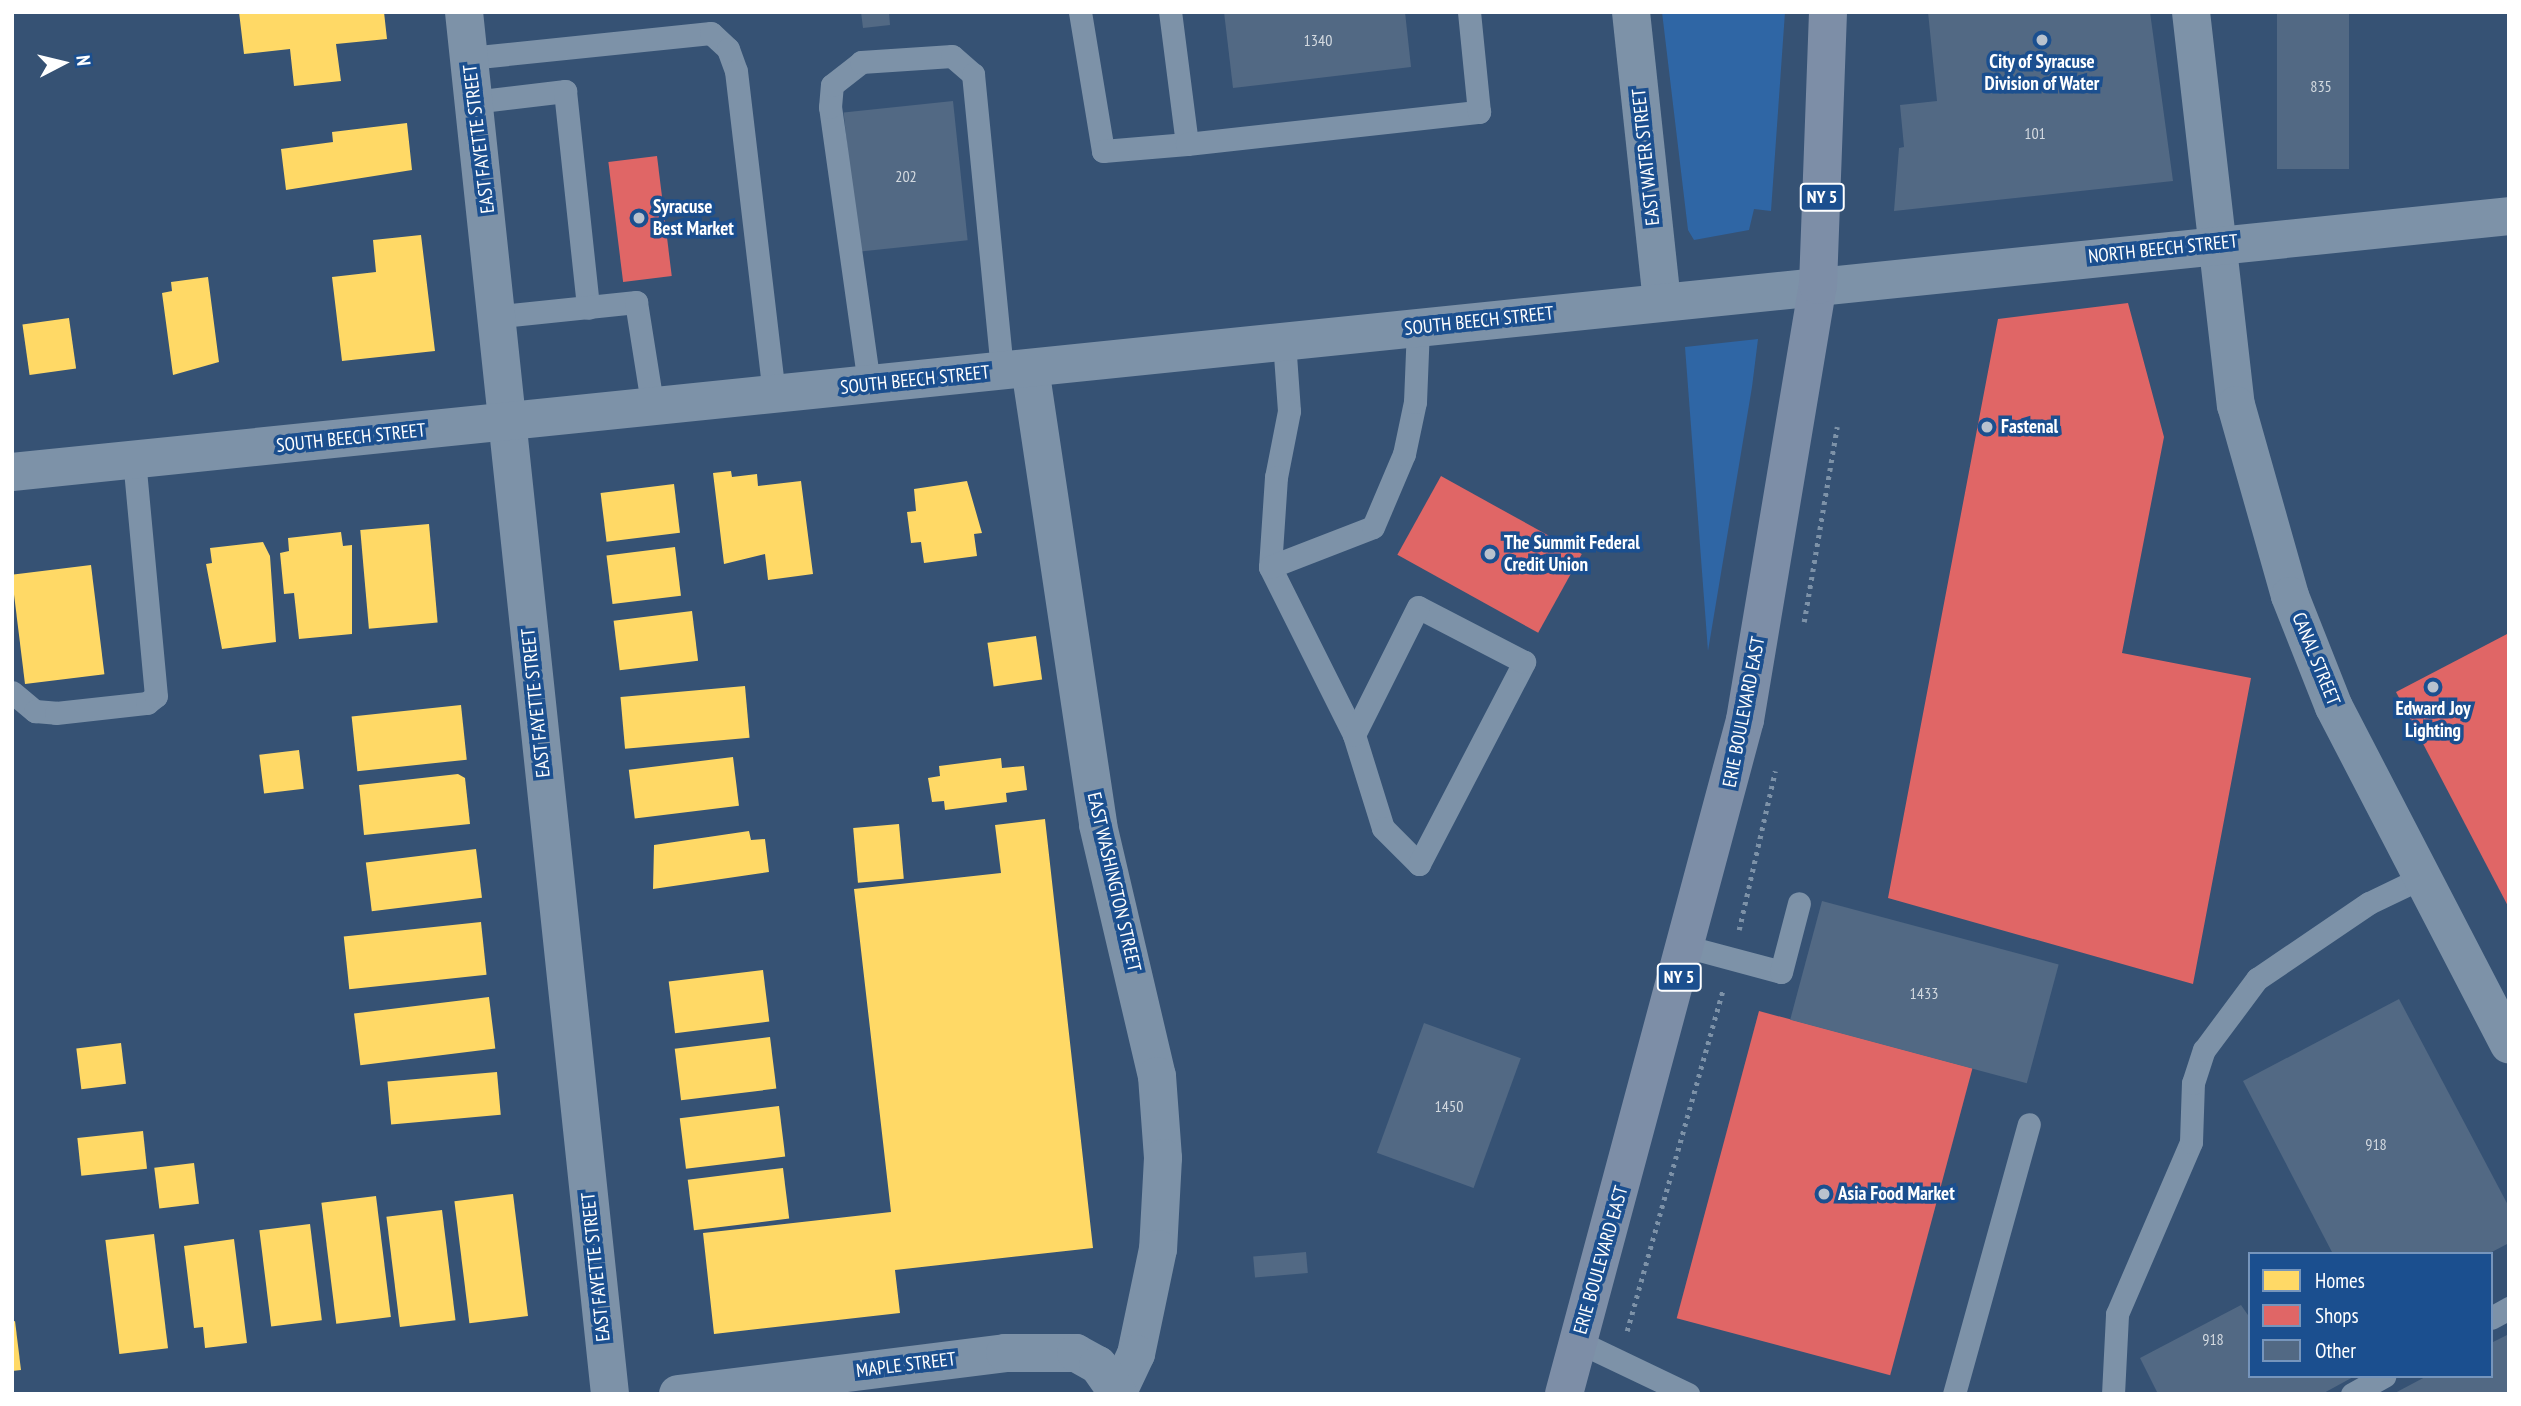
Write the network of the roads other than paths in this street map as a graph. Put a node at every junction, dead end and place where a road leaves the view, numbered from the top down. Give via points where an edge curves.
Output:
1 (464, 12) edge
2 (1080, 12) edge
3 (1170, 12) edge
4 (1469, 12) edge
5 (1631, 12) edge
6 (1828, 12) edge
7 (2191, 12) edge
8 (469, 58) junction
9 (473, 102) junction
10 (1186, 144) junction
11 (2509, 216) edge
12 (2217, 243) junction
13 (1818, 285) junction
14 (1662, 301) junction
15 (588, 308) junction
16 (501, 316) junction
17 (1418, 327) junction
18 (1284, 341) junction
19 (1016, 369) junction
20 (869, 384) junction
21 (774, 394) junction
22 (652, 403) junction
23 (506, 422) junction
24 (134, 460) junction
25 (12, 472) edge
26 (1270, 567) junction
27 (12, 692) edge
28 (1354, 735) junction
29 (2421, 878) junction
30 (1799, 903) dead end
31 (1688, 947) junction
32 (2509, 1044) edge
33 (2029, 1124) dead end
34 (2509, 1308) edge
35 (2493, 1317) edge
36 (1579, 1342) junction
37 (2380, 1378) edge
38 (1118, 1393) edge
39 (610, 1394) edge
40 (678, 1394) edge
41 (1564, 1394) edge
42 (1688, 1394) edge
43 (1954, 1394) edge
44 (2113, 1394) edge
45 (2352, 1394) edge

1 - 8 street, EAST FAYETTE STREET
2 - 10 lane via 1103,150
3 - 10 lane
4 - 10 lane via 1479,112
5 - 14 street, EAST WATER STREET
6 - 13 main road, ERIE BOULEVARD EAST / NY 5
7 - 12 street, CANAL STREET
8 - 9 street, EAST FAYETTE STREET
8 - 21 lane via 711,33 728,49 736,71
9 - 15 lane via 565,91
9 - 16 street, EAST FAYETTE STREET
11 - 12 street, NORTH BEECH STREET
12 - 13 street, NORTH BEECH STREET
12 - 29 street, CANAL STREET via 2236,405 2290,596 2334,706
13 - 14 street, SOUTH BEECH STREET
13 - 31 main road, ERIE BOULEVARD EAST / NY 5 via 1745,720
14 - 17 street, SOUTH BEECH STREET
15 - 16 lane
15 - 22 lane via 636,302
16 - 23 street, EAST FAYETTE STREET
17 - 18 street, SOUTH BEECH STREET
17 - 26 lane via 1415,402 1404,454 1373,527
18 - 19 street, SOUTH BEECH STREET
18 - 26 lane via 1289,411 1276,477
19 - 20 street, SOUTH BEECH STREET
19 - 20 lane via 972,74 952,56 861,62 832,85 831,107
19 - 38 street, EAST WASHINGTON STREET via 1098,825 1157,1076 1163,1158 1158,1249 1136,1354
20 - 21 street, SOUTH BEECH STREET
21 - 22 street, SOUTH BEECH STREET
22 - 23 street, SOUTH BEECH STREET
23 - 24 street, SOUTH BEECH STREET
23 - 39 street, EAST FAYETTE STREET
24 - 25 street, SOUTH BEECH STREET
24 - 27 lane via 156,696 147,703 56,713 35,711
26 - 28 lane
28 - 28 lane via 1383,828 1419,864 1524,662 1418,607
29 - 32 street, CANAL STREET
29 - 44 lane via 2370,903 2257,979 2204,1049 2193,1083 2191,1142 2117,1314
30 - 31 lane via 1781,972
31 - 36 main road, ERIE BOULEVARD EAST / NY 5
33 - 43 lane
34 - 35 lane
36 - 41 main road, ERIE BOULEVARD EAST / NY 5
36 - 42 lane
37 - 45 lane
38 - 40 street, MAPLE STREET via 1098,1365 1076,1353 1005,1353

